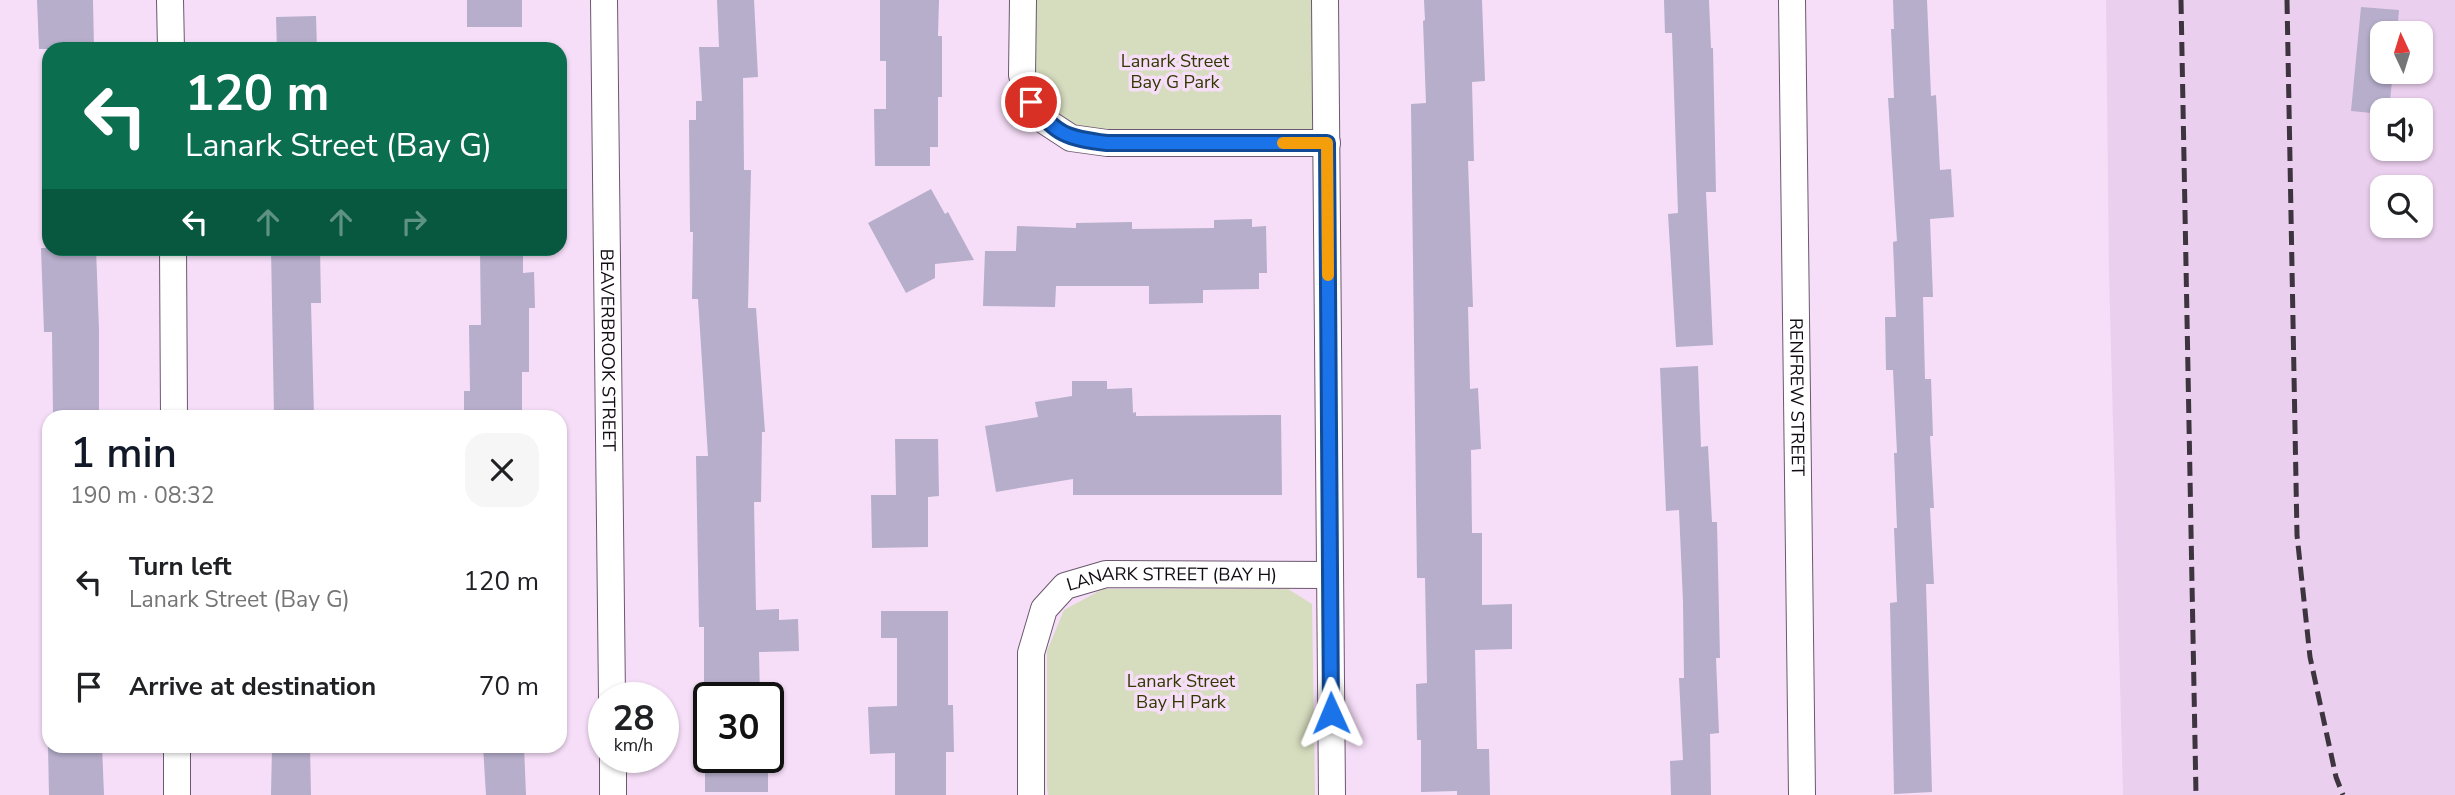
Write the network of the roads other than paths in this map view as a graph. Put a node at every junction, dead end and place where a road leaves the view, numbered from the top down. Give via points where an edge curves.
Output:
1 (170, 0) edge
2 (604, 0) edge
3 (1023, 0) edge
4 (1325, 0) edge
5 (1792, 0) edge
6 (171, 42) edge
7 (1327, 143) junction
8 (173, 256) edge
9 (174, 410) edge
10 (1329, 575) junction
11 (612, 682) edge
12 (177, 753) edge
13 (613, 773) edge
14 (177, 795) edge
15 (613, 795) edge
16 (1031, 795) edge
17 (1332, 795) edge
18 (1802, 795) edge

1 - 6 street
2 - 11 street, BEAVERBROOK STREET
3 - 7 street via 1022,75 1031,102 1045,121 1071,138 1107,143
4 - 7 street
5 - 18 street, RENFREW STREET
7 - 10 street
8 - 9 street
10 - 16 street, LANARK STREET (BAY H) via 1106,574 1065,586 1044,609 1031,653
10 - 17 street
12 - 14 street
13 - 15 street

